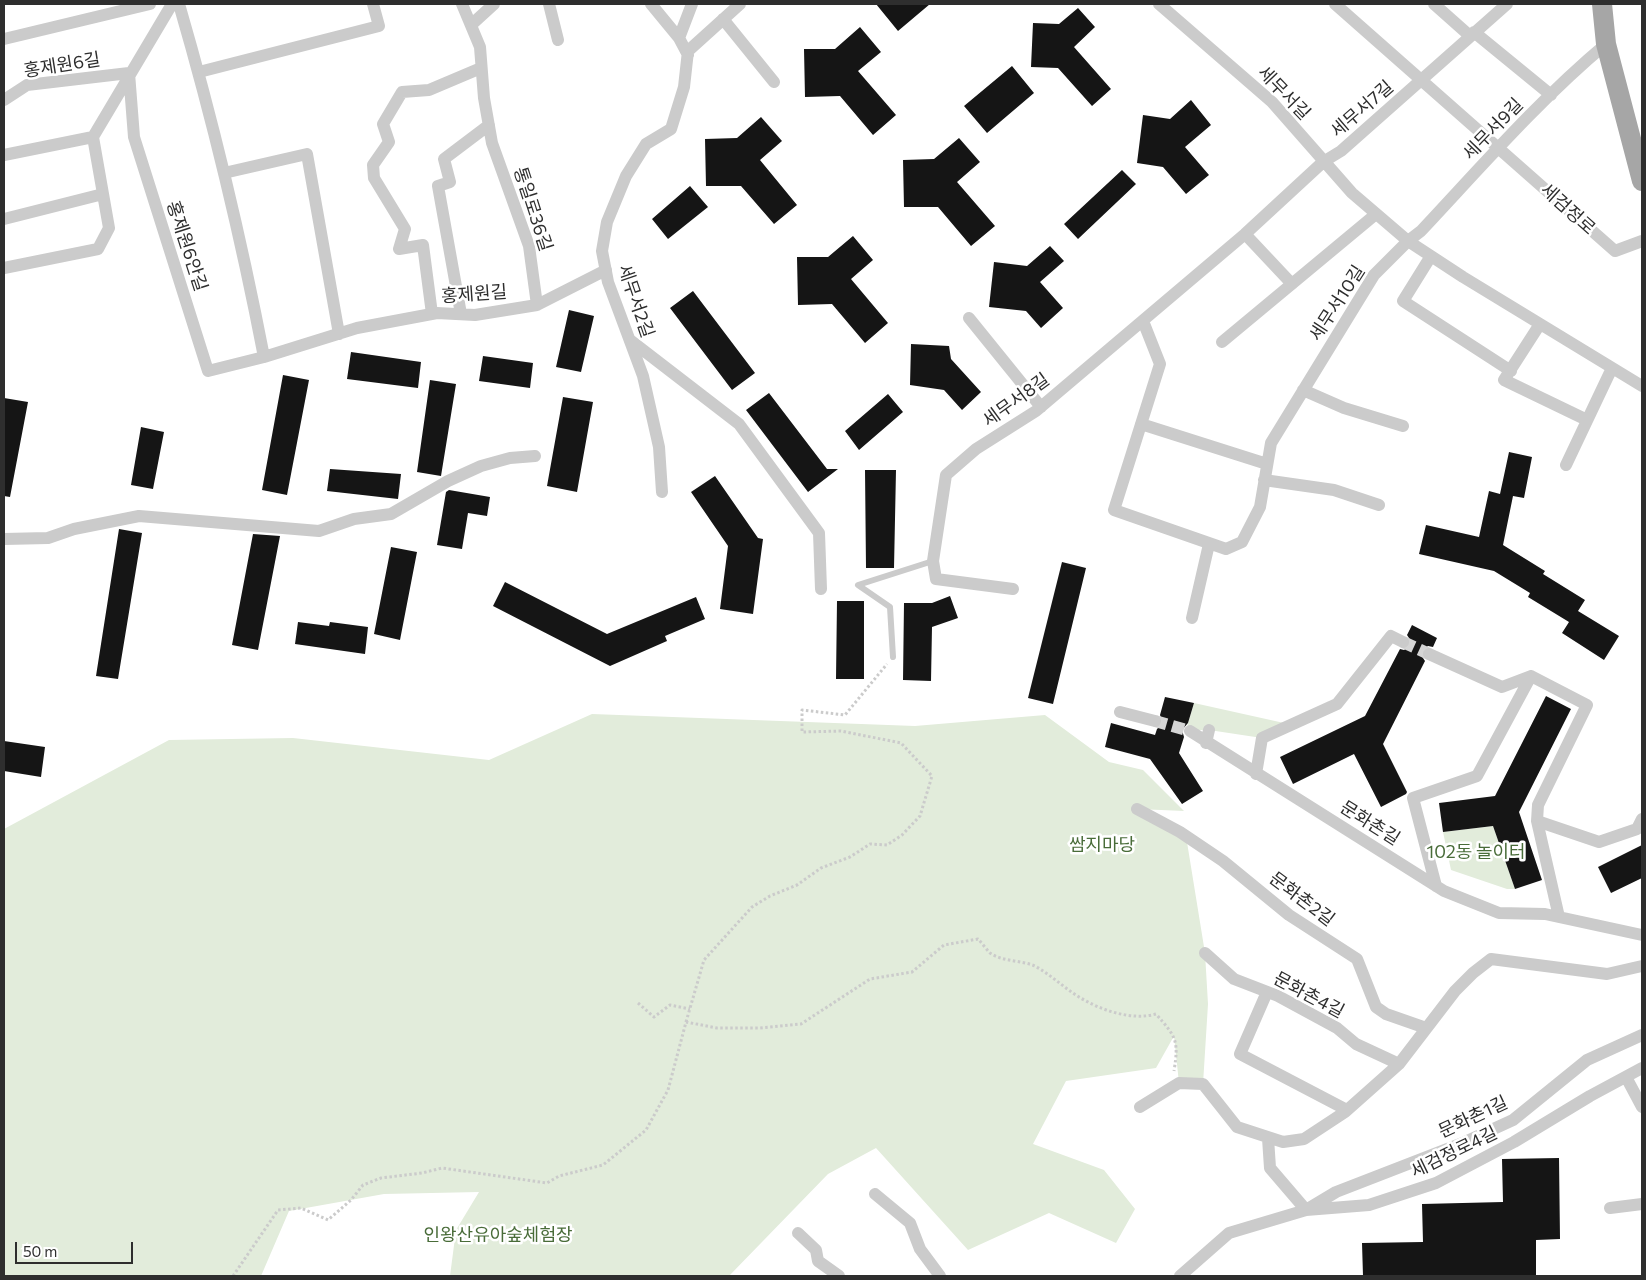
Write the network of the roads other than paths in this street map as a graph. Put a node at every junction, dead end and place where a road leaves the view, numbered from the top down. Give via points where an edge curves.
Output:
1 (150, 4) edge
2 (172, 4) edge
3 (179, 4) edge
4 (373, 4) edge
5 (462, 4) edge
6 (494, 4) edge
7 (549, 4) edge
8 (651, 4) edge
9 (692, 4) edge
10 (740, 4) edge
11 (1159, 4) edge
12 (1335, 4) edge
13 (1434, 4) edge
14 (1507, 4) edge
15 (1602, 4) edge
16 (1609, 4) edge
17 (723, 19) junction
18 (471, 25) junction
19 (1472, 34) junction
20 (680, 38) junction
21 (4, 39) edge
22 (558, 40) dead end
23 (1606, 44) junction
24 (688, 56) junction
25 (481, 68) junction
26 (199, 72) junction
27 (129, 73) junction
28 (1422, 79) junction
29 (774, 82) dead end
30 (1551, 95) junction
31 (4, 100) edge
32 (489, 125) junction
33 (93, 137) junction
34 (1500, 147) junction
35 (4, 155) edge
36 (1323, 162) junction
37 (224, 173) junction
38 (1642, 181) edge
39 (103, 194) junction
40 (1376, 214) junction
41 (4, 220) edge
42 (1245, 234) junction
43 (1408, 241) junction
44 (1642, 241) edge
45 (1431, 256) junction
46 (4, 268) edge
47 (606, 270) junction
48 (1292, 284) junction
49 (537, 305) junction
50 (432, 314) junction
51 (461, 314) junction
52 (970, 318) dead end
53 (1143, 321) junction
54 (1540, 324) junction
55 (338, 334) junction
56 (630, 340) junction
57 (1222, 342) dead end
58 (264, 357) junction
59 (1612, 368) junction
60 (1511, 371) junction
61 (1642, 386) edge
62 (1304, 390) junction
63 (1041, 407) junction
64 (1588, 420) junction
65 (1141, 424) junction
66 (1403, 426) dead end
67 (535, 456) dead end
68 (1267, 464) junction
69 (1566, 465) dead end
70 (1264, 480) junction
71 (662, 492) dead end
72 (1380, 505) dead end
73 (4, 539) edge
74 (1209, 544) junction
75 (933, 562) junction
76 (820, 589) dead end
77 (1013, 589) dead end
78 (1192, 618) dead end
79 (1403, 642) tunnel mouth
80 (1429, 654) tunnel mouth
81 (893, 657) road end
82 (1531, 676) junction
83 (1120, 712) dead end
84 (1155, 721) tunnel mouth
85 (1209, 730) dead end
86 (1190, 731) tunnel mouth
87 (1206, 743) junction
88 (1256, 774) junction
89 (1137, 809) dead end
90 (1642, 819) edge
91 (1537, 820) junction
92 (1436, 886) junction
93 (1559, 917) junction
94 (1642, 934) edge
95 (1205, 953) dead end
96 (1642, 966) edge
97 (1267, 992) junction
98 (1426, 1028) junction
99 (1642, 1035) edge
100 (1400, 1064) junction
101 (1642, 1068) edge
102 (1626, 1077) junction
103 (1140, 1107) dead end
104 (1642, 1107) edge
105 (1348, 1110) junction
106 (1268, 1138) junction
107 (875, 1194) dead end
108 (1642, 1204) edge
109 (1610, 1208) dead end
110 (1306, 1210) junction
111 (798, 1233) dead end
112 (839, 1276) edge
113 (940, 1276) edge
114 (1180, 1276) edge

1 - 21 street
2 - 27 street, 홍제원6길
3 - 26 street
4 - 26 street via 379,26
5 - 18 street, 통일로36길
6 - 18 street
7 - 22 street
8 - 20 street
9 - 20 street
10 - 17 street
11 - 36 street, 세무서길 via 1272,102
12 - 28 street
13 - 19 street
14 - 19 street, 세무서7길
15 - 16 street
15 - 23 main road
17 - 24 street via 688,51
17 - 29 street
18 - 25 street, 통일로36길 via 480,47
19 - 28 street, 세무서7길
19 - 30 street
20 - 24 street
23 - 30 street, 세무서9길
23 - 38 main road
24 - 47 street, 세무서2길 via 684,87 671,129 646,144 626,176 607,222 602,251
25 - 32 street, 통일로36길
25 - 50 street via 429,90 402,92 383,124 389,142 373,165 374,178 405,229 399,249 423,245
26 - 37 street
27 - 31 street, 홍제원6길 via 27,85
27 - 33 street, 홍제원6길
27 - 58 street, 홍제원6안길 via 134,137 208,371
28 - 34 street
28 - 36 street, 세무서7길 via 1341,151
30 - 34 street, 세무서9길
32 - 49 street, 통일로36길 via 492,143 529,246
32 - 51 street via 444,159 450,182 438,186
33 - 35 street
33 - 39 street
34 - 43 street, 세무서9길
34 - 44 street, 세검정로 via 1615,251
36 - 40 street, 세무서길 via 1352,194
36 - 42 street, 세무서8길
37 - 55 street via 307,154
37 - 58 street
39 - 41 street
39 - 46 street via 109,228 98,249
40 - 43 street, 세무서길
40 - 48 street
42 - 48 street
42 - 53 street, 세무서8길
43 - 45 street, 세무서길
43 - 62 street, 세무서10길 via 1374,275
45 - 54 street, 세무서길
45 - 60 street via 1403,301
47 - 49 street, 홍제원길
47 - 56 street, 세무서2길
48 - 57 street
49 - 51 street, 홍제원길 via 475,315
50 - 51 street, 홍제원길
50 - 55 street, 홍제원길
52 - 63 street
53 - 63 street, 세무서8길
53 - 65 street, 세무서10길 via 1160,364
54 - 59 street, 세무서길
54 - 60 street
55 - 58 street, 홍제원길
56 - 71 street, 세무서2길 via 643,376 659,446
56 - 76 street via 738,424 818,533
59 - 61 street, 세무서길
59 - 64 street
60 - 64 street via 1504,380
62 - 66 street via 1344,408
62 - 68 street, 세무서10길 via 1271,443
63 - 75 street, 세무서8길 via 976,449 946,475
64 - 69 street
65 - 68 street
65 - 74 street, 세무서10길 via 1114,510
67 - 73 street via 510,458 481,466 390,514 354,519 319,531 138,516 74,529 48,538
68 - 70 street, 세무서10길
70 - 72 street via 1334,490
70 - 74 street, 세무서10길 via 1260,506 1242,542 1226,549
74 - 78 street
75 - 77 street via 936,579
75 - 81 lane via 858,585 890,607
79 - 88 street via 1391,636 1337,704 1262,738
80 - 82 street via 1502,688
82 - 91 street via 1587,705 1538,805
82 - 92 street via 1477,776 1413,798
83 - 84 street
85 - 87 street
86 - 87 street, 문화촌길
87 - 88 street, 문화촌길
88 - 92 street, 문화촌길
89 - 98 street, 문화촌2길 via 1180,832 1223,861 1289,915 1357,959 1376,1007 1386,1014
90 - 91 street via 1637,829 1599,842
91 - 93 street
92 - 93 street, 문화촌길 via 1499,913
93 - 94 street, 문화촌길
95 - 97 street, 문화촌4길 via 1234,979
96 - 98 street via 1607,974 1491,960 1455,991
97 - 100 street, 문화촌4길 via 1337,1028 1356,1044
97 - 105 street via 1240,1054
98 - 100 street
99 - 110 street, 문화촌1길 via 1587,1060 1513,1120 1336,1192
100 - 105 street
101 - 102 street, 세검정로4길
102 - 104 street
102 - 110 street, 세검정로4길 via 1436,1183 1370,1205
103 - 106 street via 1179,1082 1203,1084 1237,1127
105 - 106 street via 1304,1139 1283,1142
106 - 110 street via 1270,1168
107 - 113 street via 910,1223 920,1249
108 - 109 street
110 - 114 street, 세검정로4길 via 1229,1233
111 - 112 street via 816,1250 818,1261

